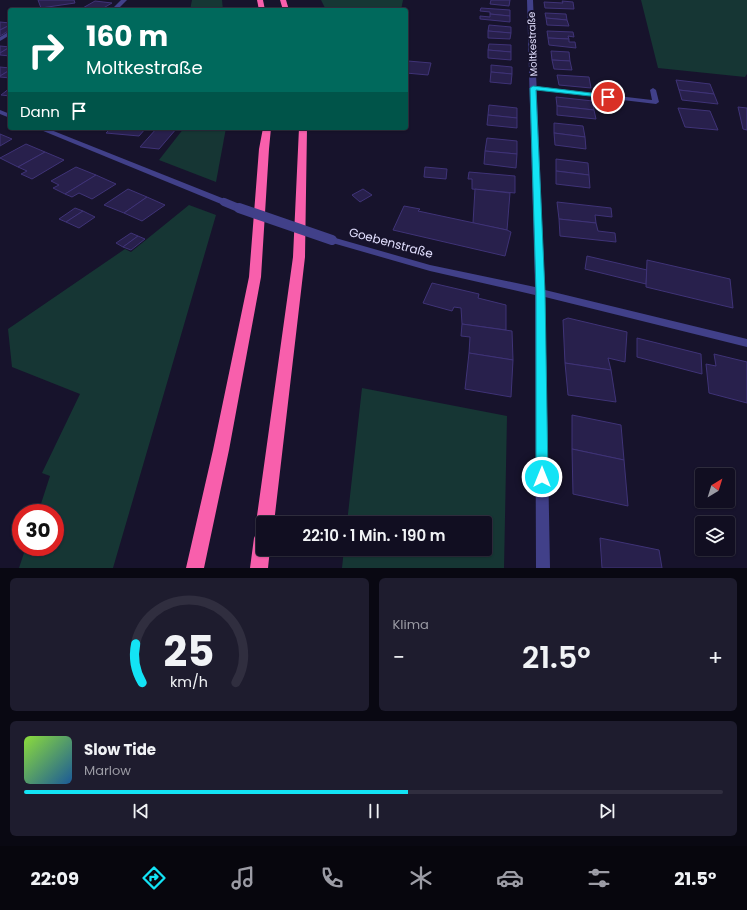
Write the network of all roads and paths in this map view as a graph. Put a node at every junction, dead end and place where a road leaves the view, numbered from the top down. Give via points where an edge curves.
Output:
1 (124, 0) edge
2 (530, 0) edge
3 (116, 8) edge
4 (533, 88) junction
5 (653, 90) dead end
6 (45, 130) edge
7 (267, 130) edge
8 (303, 130) edge
9 (540, 292) junction
10 (747, 343) edge
11 (266, 516) edge
12 (261, 556) edge
13 (195, 568) edge
14 (259, 568) edge
15 (543, 568) edge

1 - 3 street
2 - 4 street, Moltkestraße
4 - 5 street, Moltkestraße via 656,102
4 - 9 street, Moltkestraße
6 - 9 street, Goebenstraße, bridge via 224,202 332,240 430,268
7 - 13 highway via 255,277
8 - 11 highway via 299,257
9 - 10 street, Goebenstraße
9 - 15 street, Moltkestraße
12 - 14 highway

